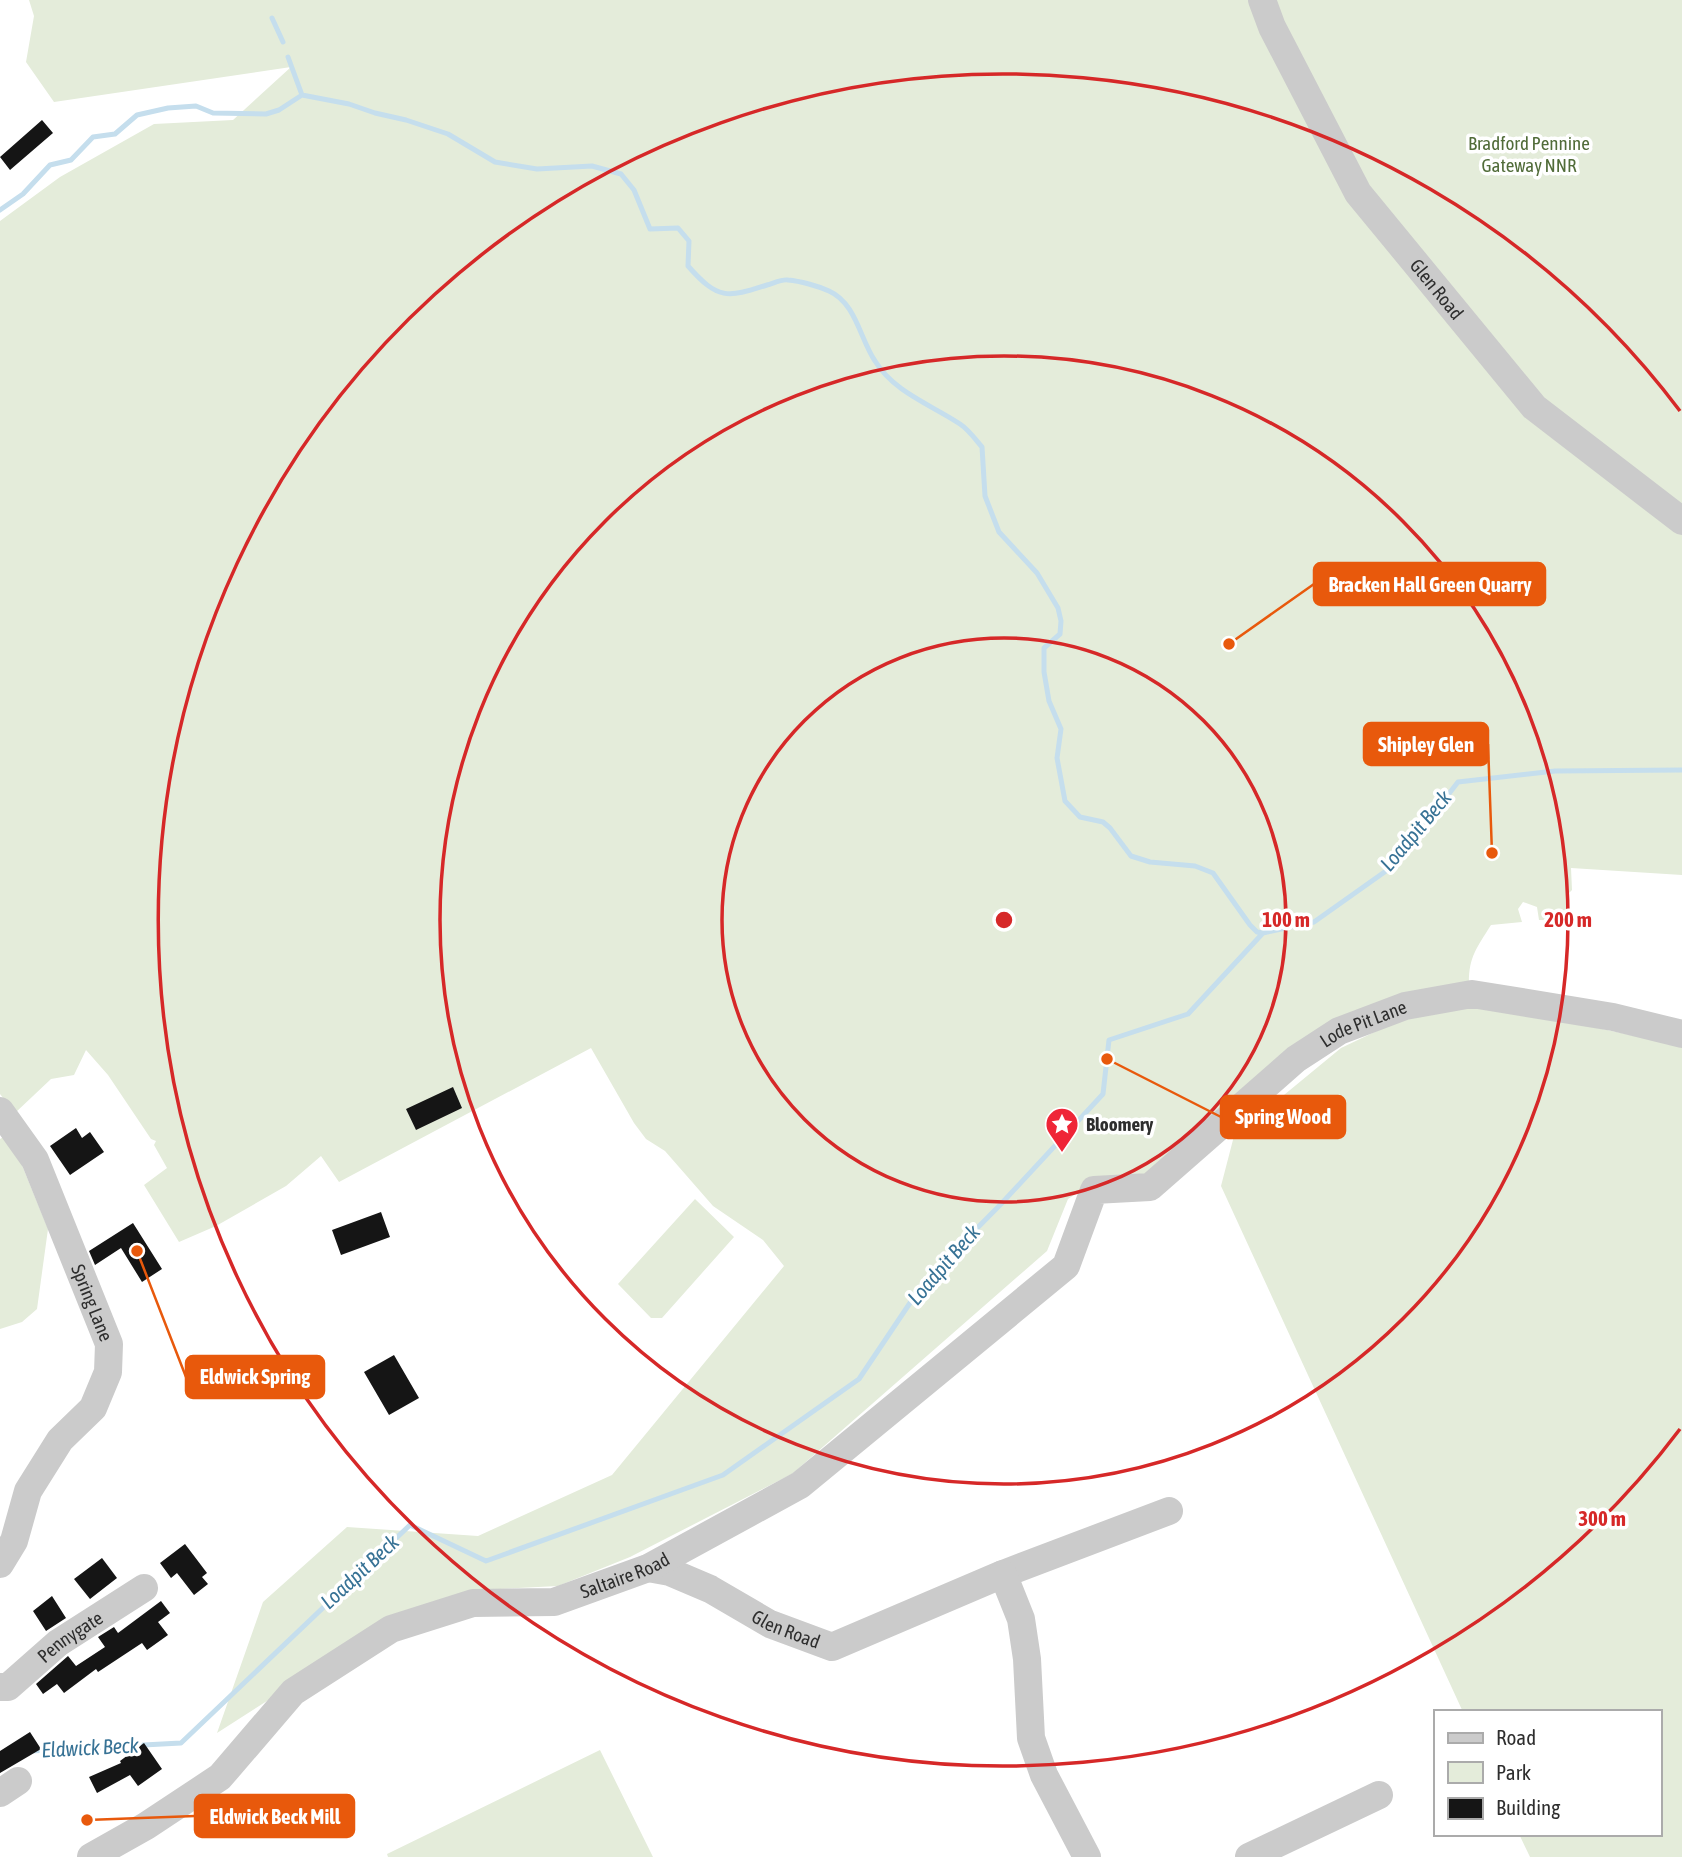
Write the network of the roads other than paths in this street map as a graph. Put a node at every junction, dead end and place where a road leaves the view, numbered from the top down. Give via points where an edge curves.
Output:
1 (1262, 0) edge
2 (1682, 521) edge
3 (1682, 1034) edge
4 (0, 1111) edge
5 (1094, 1191) joint
6 (1169, 1511) dead end
7 (0, 1564) edge
8 (648, 1568) junction
9 (1003, 1574) junction
10 (144, 1588) dead end
11 (0, 1687) edge
12 (1379, 1795) dead end
13 (91, 1857) edge
14 (1087, 1857) edge
15 (1249, 1857) edge

1 - 2 street, Glen Road via 1359,192 1534,407
3 - 5 street, Lode Pit Lane via 1613,1017 1472,994 1405,1006 1339,1031 1296,1059 1150,1187
4 - 7 street, Spring Lane via 35,1160 109,1344 108,1372 93,1408 60,1440 27,1491 14,1541
5 - 8 street, Saltaire Road via 1066,1266 800,1485
6 - 9 street, Glen Road
8 - 9 street, Glen Road via 710,1589 770,1624 832,1647
8 - 13 street, Saltaire Road via 554,1602 473,1603 391,1629 293,1692 220,1777
9 - 14 street via 1021,1619 1031,1738 1044,1775
10 - 11 street, Pennygate via 58,1643 8,1687
12 - 15 street

